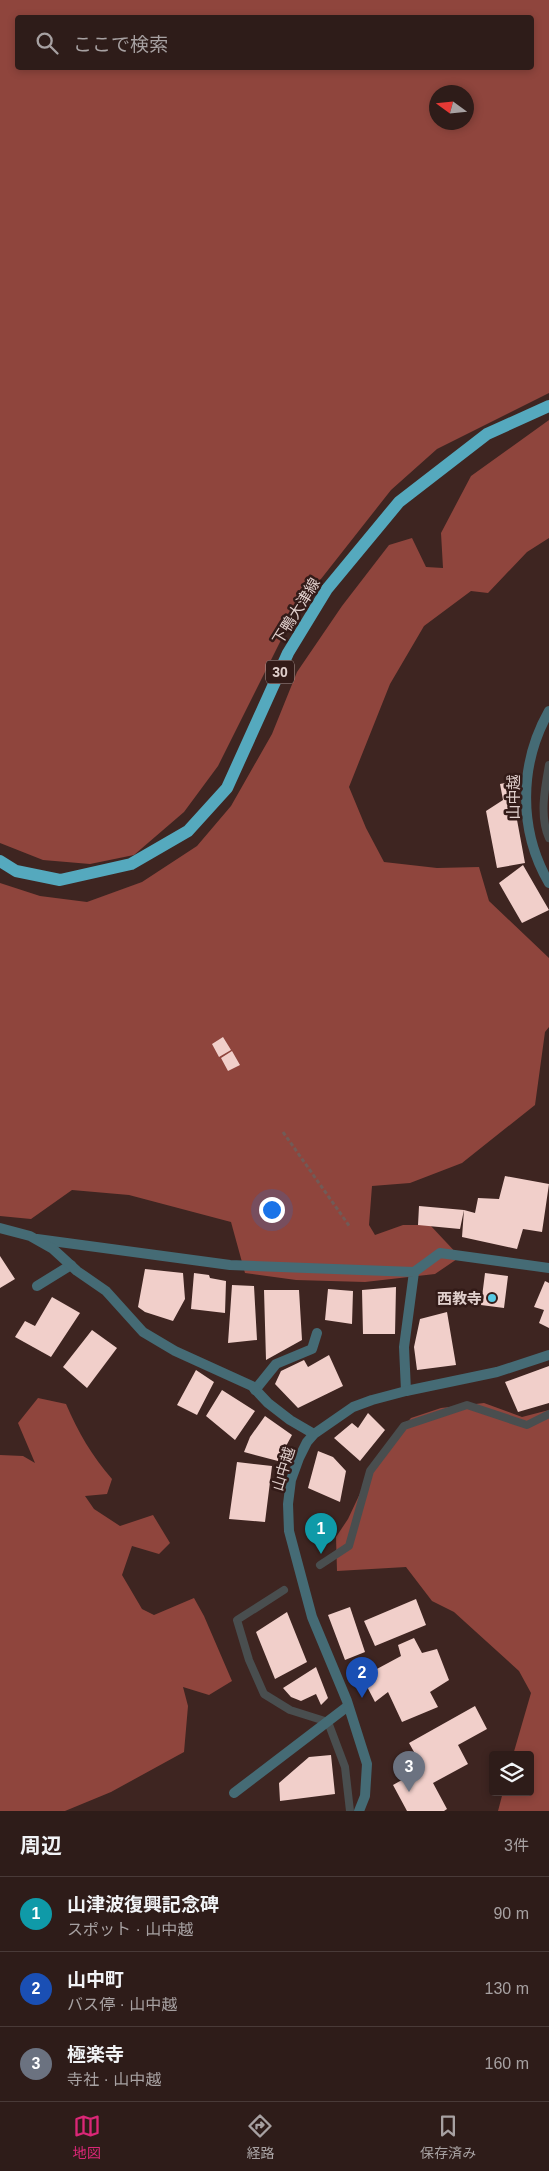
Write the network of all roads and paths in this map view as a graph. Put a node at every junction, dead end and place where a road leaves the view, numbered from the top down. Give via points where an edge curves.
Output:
1 (549, 406) edge
2 (549, 711) edge
3 (0, 861) edge
4 (549, 883) edge
5 (283, 1132) dead end
6 (350, 1227) dead end
7 (0, 1228) edge
8 (36, 1239) junction
9 (71, 1265) junction
10 (549, 1268) edge
11 (414, 1272) junction
12 (37, 1286) dead end
13 (317, 1333) dead end
14 (549, 1355) edge
15 (255, 1390) junction
16 (406, 1391) junction
17 (314, 1434) junction
18 (348, 1706) junction
19 (234, 1793) dead end
20 (359, 1811) edge

1 - 3 main road, 下鴨大津線 / 30 via 487,434 399,502 328,589 288,653 227,788 188,831 131,864 60,880 16,871
2 - 4 street, 山中越 via 530,756 525,785 529,831
5 - 6 path
7 - 8 street
8 - 9 street
8 - 11 street via 230,1265
9 - 12 street
9 - 15 street via 106,1292 143,1332
10 - 11 street via 440,1253
11 - 16 street via 404,1347
13 - 15 street via 312,1349 276,1364
14 - 16 street, 山中越 via 475,1378
15 - 17 street via 290,1420
16 - 17 street, 山中越 via 353,1407
17 - 18 street, 山中越 via 303,1450 291,1480 289,1532 312,1616
18 - 19 street
18 - 20 street, 山中越 via 367,1764 365,1796

